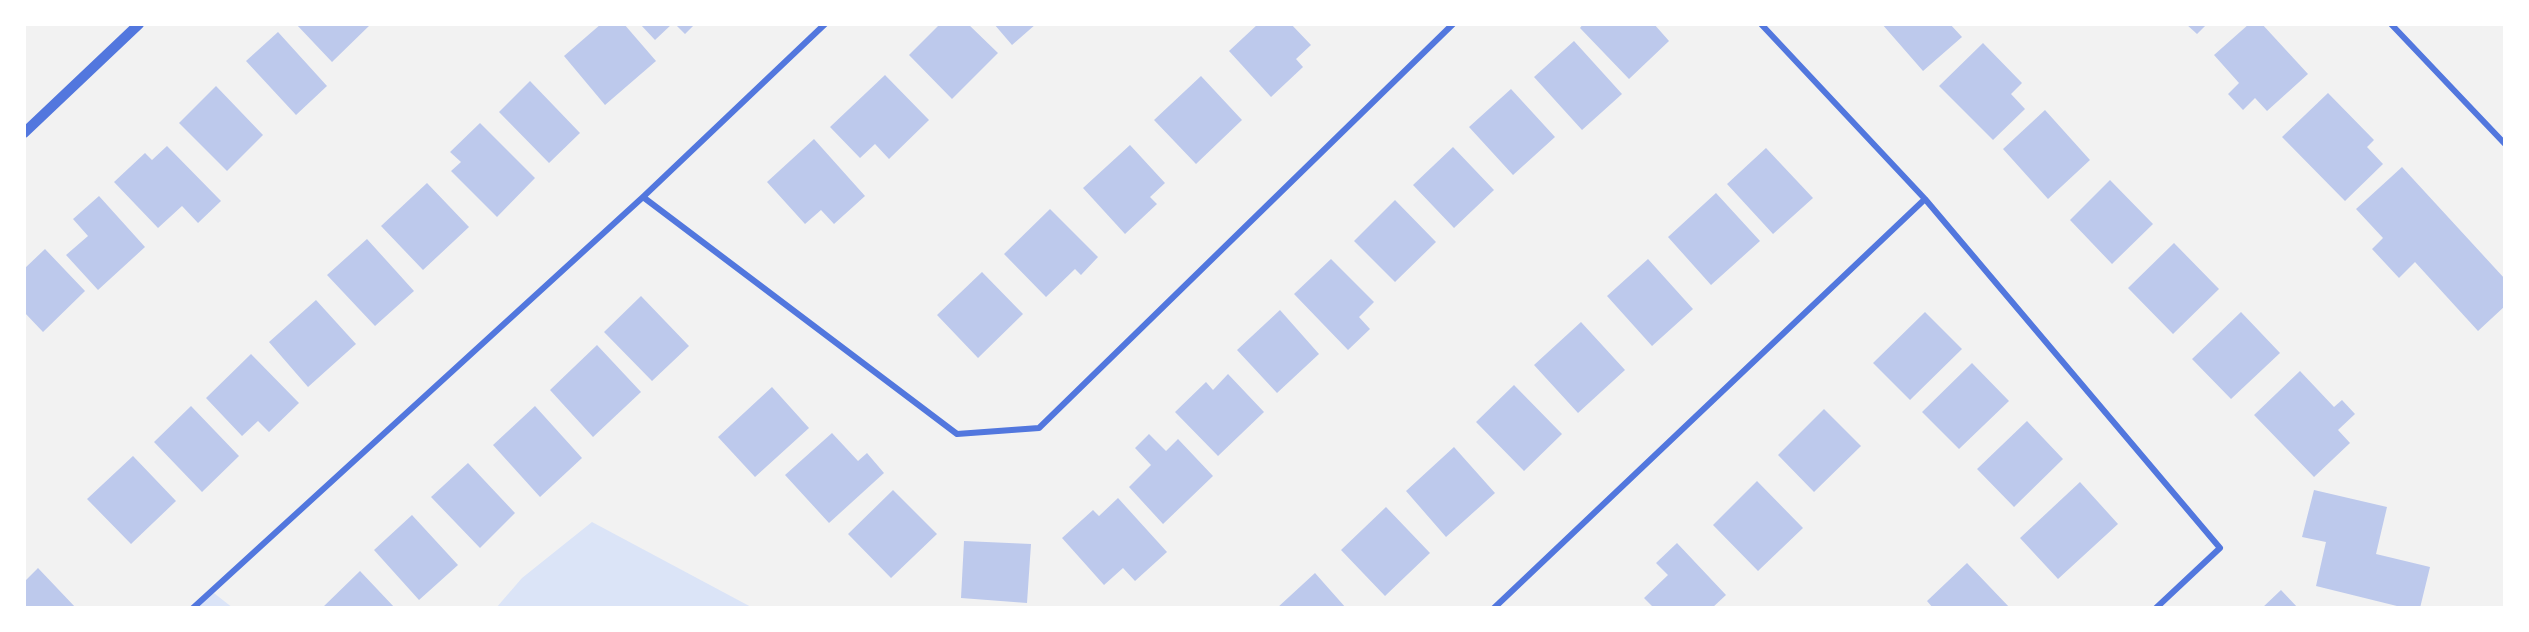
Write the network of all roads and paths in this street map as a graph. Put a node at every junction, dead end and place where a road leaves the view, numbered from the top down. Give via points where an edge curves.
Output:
1 (139, 24) edge
2 (825, 24) edge
3 (1453, 24) edge
4 (1761, 24) edge
5 (2391, 24) edge
6 (24, 133) edge
7 (2505, 144) edge
8 (643, 197) junction
9 (1924, 199) junction
10 (193, 608) edge
11 (1494, 608) edge
12 (2156, 608) edge

1 - 6 street
2 - 8 street
3 - 8 street via 1038,428 957,434
4 - 9 street
5 - 7 street
8 - 10 street
9 - 11 street
9 - 12 street via 2220,548

